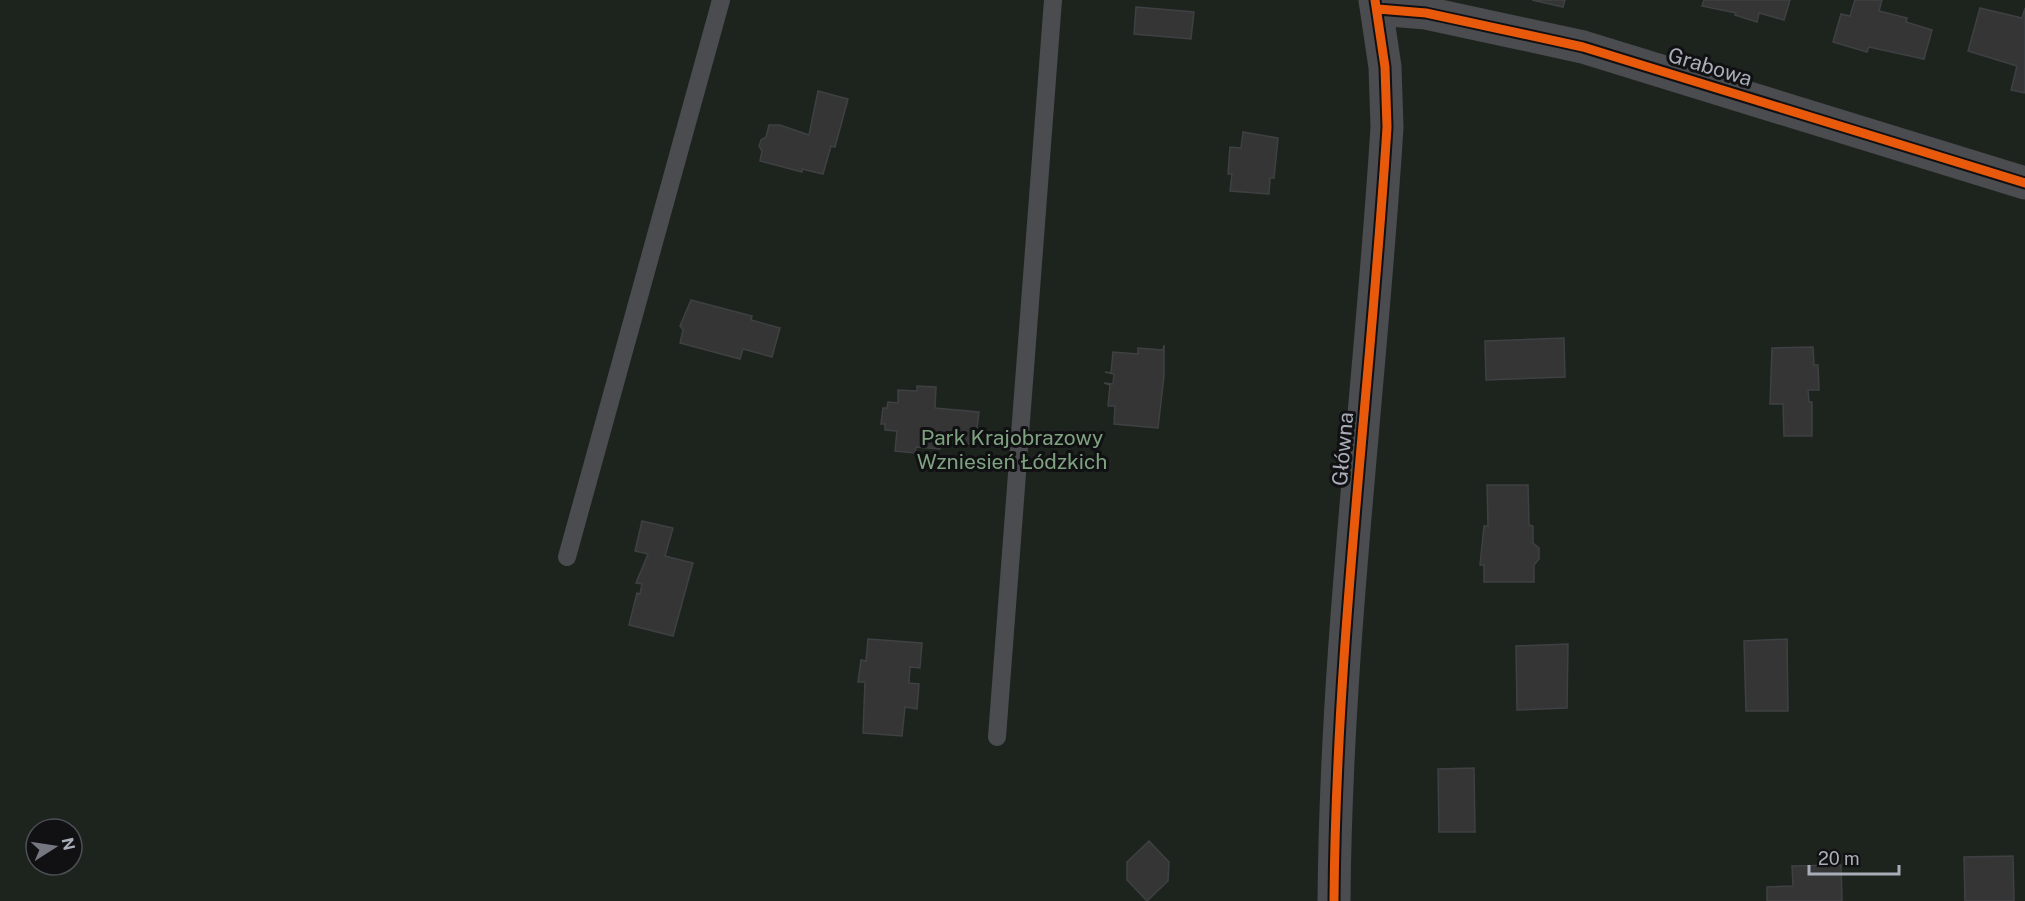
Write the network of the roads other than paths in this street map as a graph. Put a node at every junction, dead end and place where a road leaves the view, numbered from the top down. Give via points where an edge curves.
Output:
1 (721, 0) edge
2 (1053, 0) edge
3 (1377, 4) edge
4 (2025, 183) edge
5 (567, 557) dead end
6 (997, 737) dead end
7 (1334, 901) edge

1 - 5 lane
2 - 6 lane
3 - 4 street, Grabowa via 1583,47
3 - 7 street, Główna via 1387,127 1348,616 1335,815

